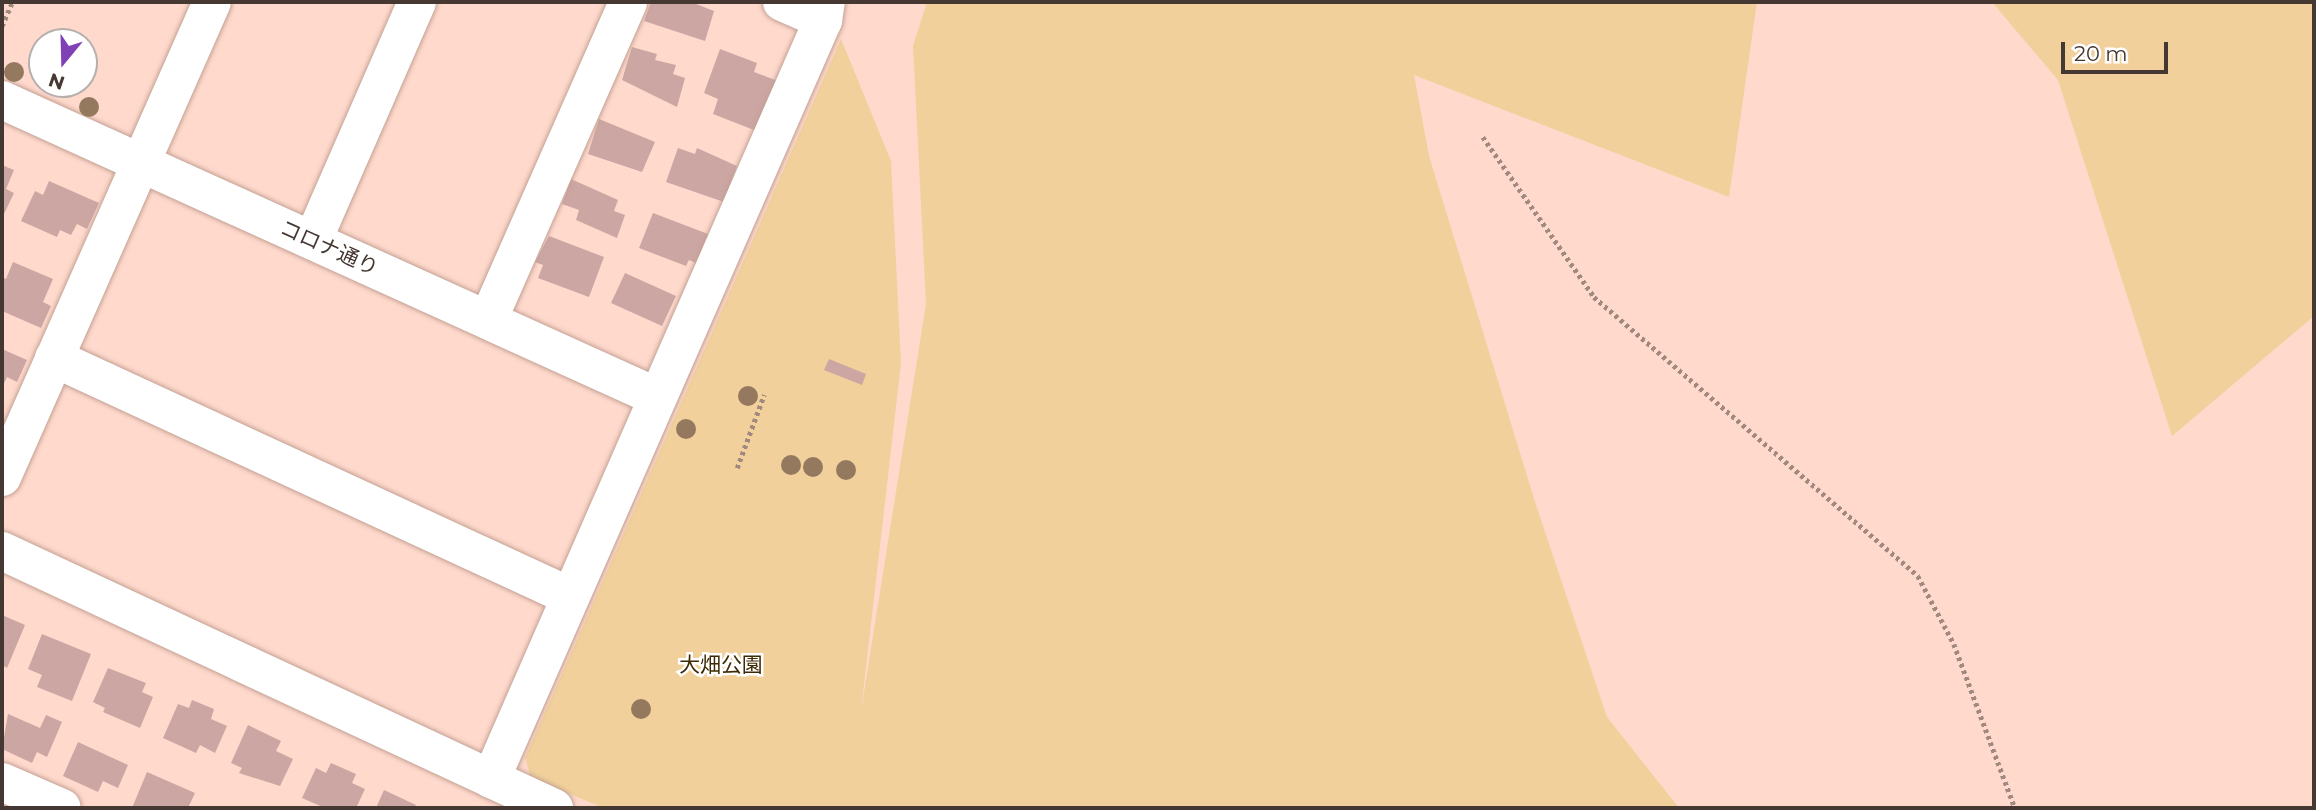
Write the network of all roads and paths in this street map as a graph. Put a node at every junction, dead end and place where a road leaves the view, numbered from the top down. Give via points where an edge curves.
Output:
1 (12, 2) edge
2 (212, 2) edge
3 (417, 2) edge
4 (628, 2) edge
5 (782, 2) edge
6 (825, 11) edge
7 (2, 26) edge
8 (2, 100) edge
9 (1483, 137) dead end
10 (141, 163) junction
11 (313, 240) junction
12 (488, 320) junction
13 (54, 358) junction
14 (764, 395) dead end
15 (657, 397) junction
16 (737, 468) dead end
17 (2, 477) edge
18 (2, 551) edge
19 (569, 596) junction
20 (491, 779) junction
21 (2, 782) edge
22 (62, 808) edge
23 (554, 808) edge
24 (2015, 808) edge

1 - 7 path
2 - 10 street
3 - 11 street
4 - 12 street
5 - 6 street
6 - 15 street
8 - 10 street, コロナ通り
9 - 24 path via 1594,297 1917,576 1954,644
10 - 11 street, コロナ通り
10 - 13 street
11 - 12 street, コロナ通り
12 - 15 street, コロナ通り
13 - 17 street
13 - 19 street
14 - 16 path
15 - 19 street
18 - 20 street
19 - 20 street
20 - 23 street
21 - 22 street

